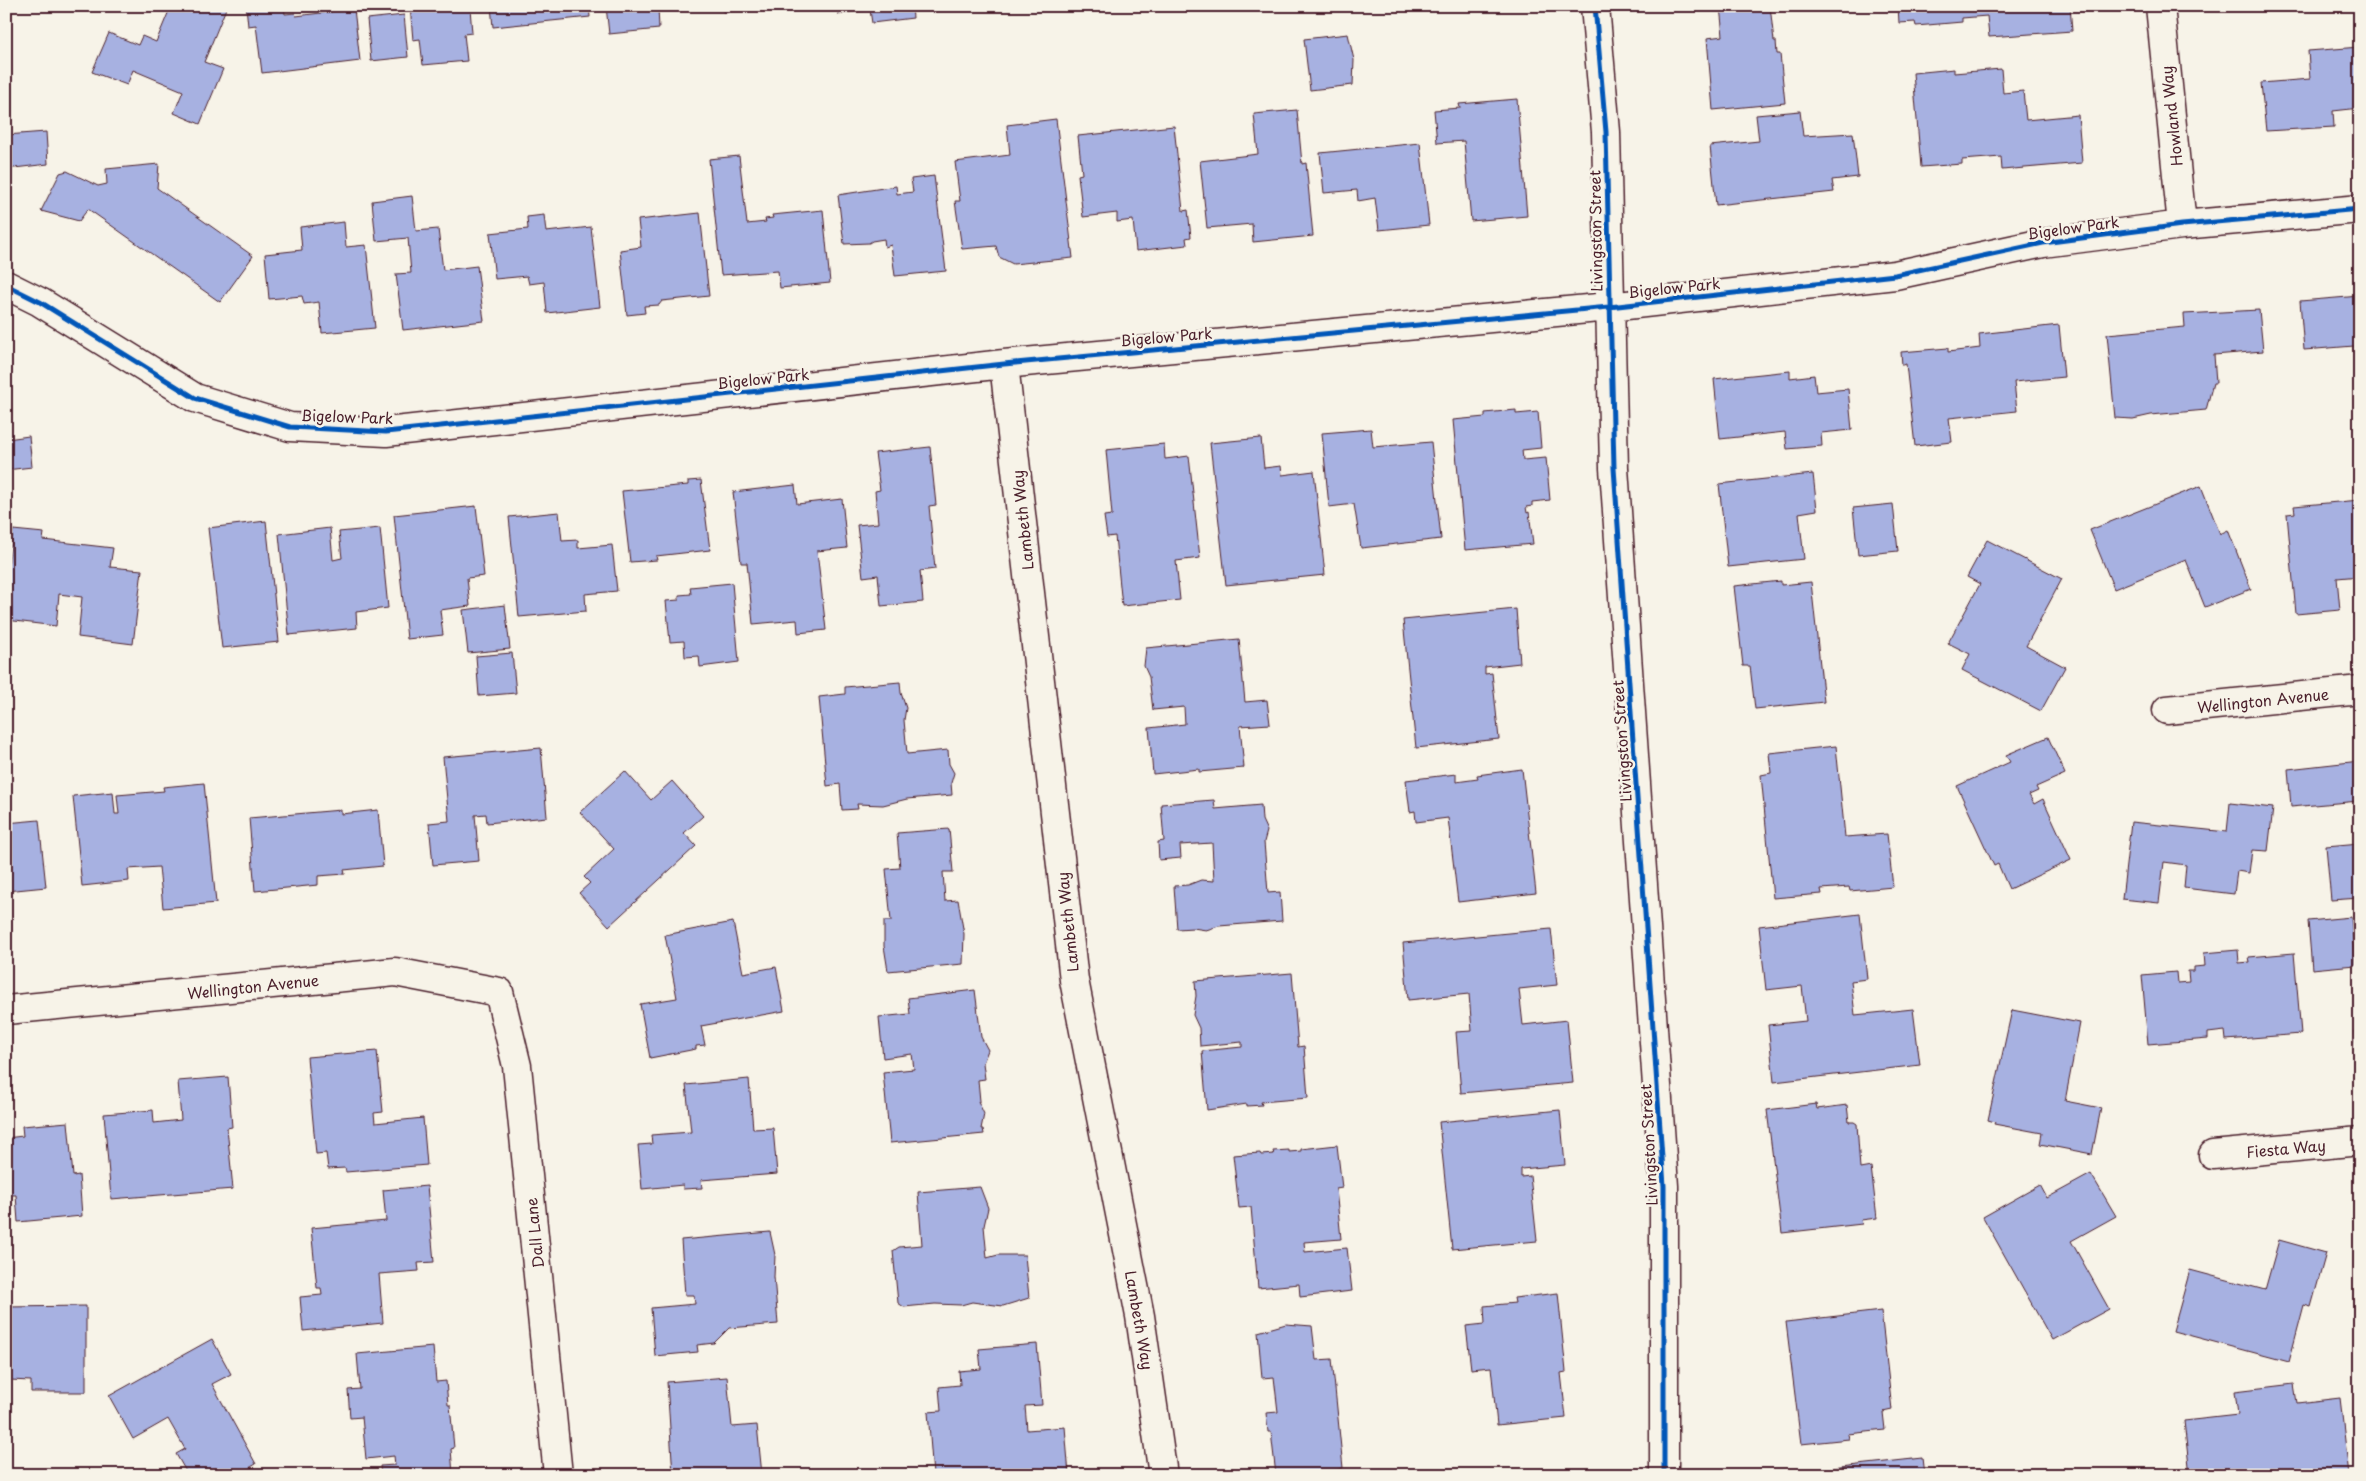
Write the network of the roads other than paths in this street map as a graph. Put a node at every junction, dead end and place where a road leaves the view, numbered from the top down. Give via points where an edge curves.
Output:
1 (1595, 6) edge
2 (2160, 6) edge
3 (2360, 209) edge
4 (2182, 226) junction
5 (6, 285) edge
6 (1609, 307) junction
7 (1004, 364) junction
8 (2360, 690) edge
9 (2167, 710) dead end
10 (499, 992) joint
11 (6, 1010) edge
12 (2360, 1141) edge
13 (2213, 1155) dead end
14 (558, 1475) edge
15 (1163, 1475) edge
16 (1664, 1475) edge

1 - 6 street, Livingston Street via 1606,132
2 - 4 street, Howland Way
3 - 4 street, Bigelow Park
4 - 6 street, Bigelow Park via 2043,243 1894,274
5 - 7 street, Bigelow Park via 40,302 195,398 290,427 386,432
6 - 7 street, Bigelow Park
6 - 16 street, Livingston Street via 1614,468 1664,1186
7 - 15 street, Lambeth Way via 1074,980 1140,1316
8 - 9 street, Wellington Avenue
10 - 11 street, Wellington Avenue via 395,972
10 - 14 street, Dall Lane via 517,1066
12 - 13 street, Fiesta Way

